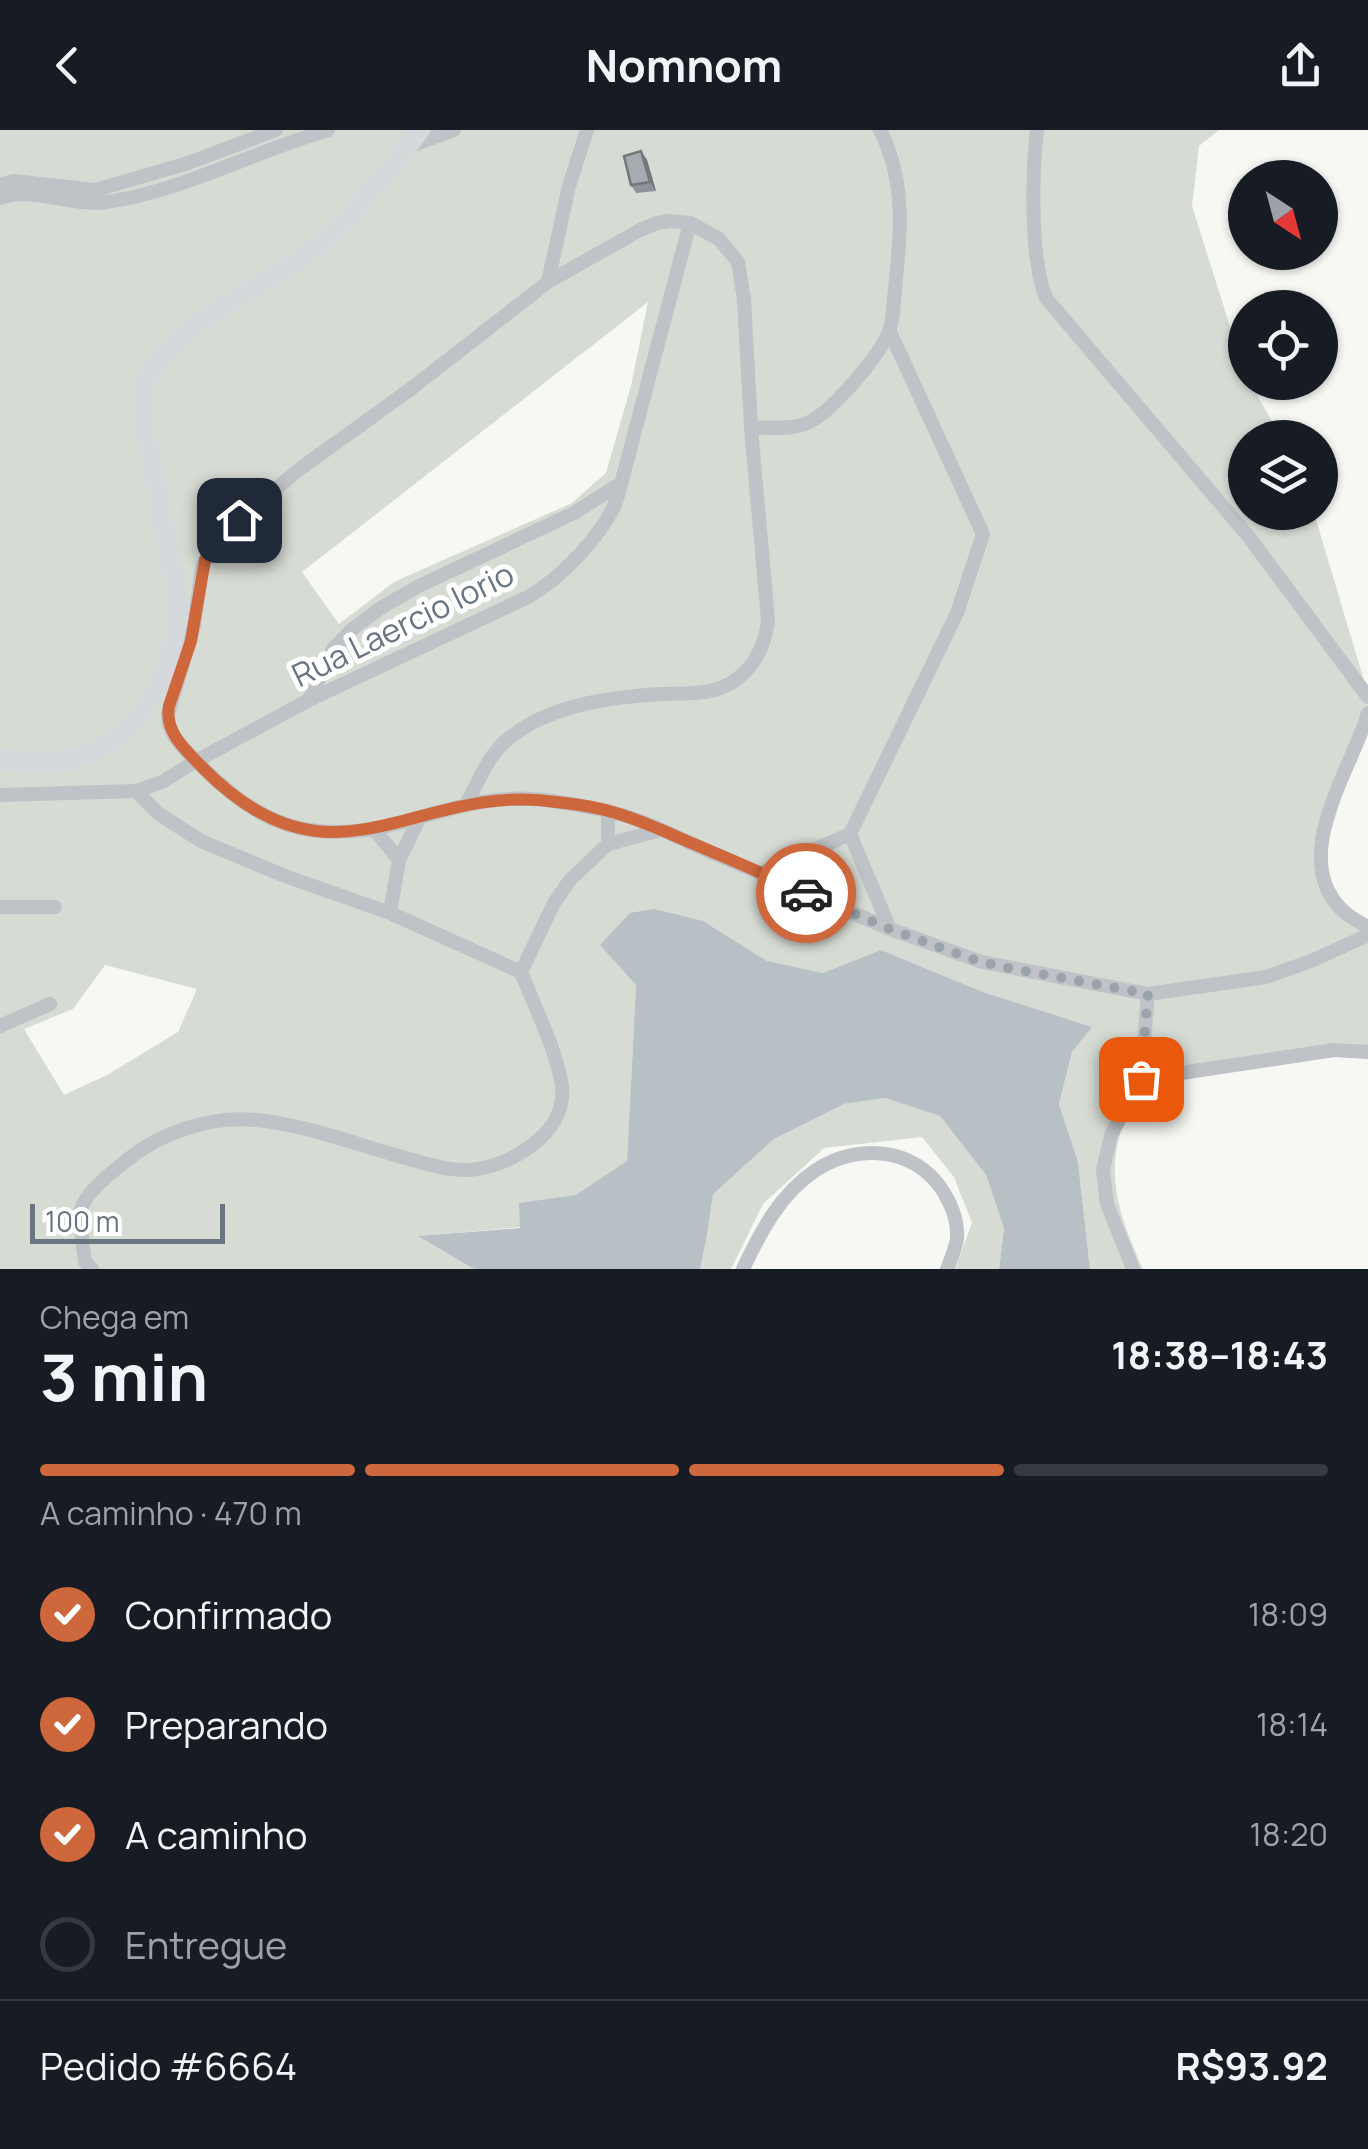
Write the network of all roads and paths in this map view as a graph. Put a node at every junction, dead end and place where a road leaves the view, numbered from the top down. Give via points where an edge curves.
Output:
1 (276, 130) edge
2 (328, 130) edge
3 (420, 130) edge
4 (454, 130) edge
5 (587, 130) edge
6 (880, 130) edge
7 (1037, 130) edge
8 (407, 148) junction
9 (0, 185) edge
10 (0, 198) edge
11 (690, 223) junction
12 (548, 282) junction
13 (890, 332) junction
14 (751, 428) junction
15 (620, 484) junction
16 (574, 513) junction
17 (591, 542) junction
18 (1368, 698) edge
19 (309, 700) junction
20 (1368, 713) edge
21 (0, 758) edge
22 (196, 760) junction
23 (484, 772) junction
24 (136, 791) junction
25 (0, 794) edge
26 (500, 799) junction
27 (466, 804) junction
28 (608, 811) junction
29 (420, 817) junction
30 (374, 829) junction
31 (661, 830) junction
32 (850, 834) junction
33 (608, 844) junction
34 (400, 860) junction
35 (761, 873) junction
36 (0, 907) edge
37 (54, 907) dead end
38 (390, 913) junction
39 (1368, 926) edge
40 (890, 929) junction
41 (1368, 935) edge
42 (522, 972) junction
43 (1148, 994) junction
44 (50, 1004) dead end
45 (0, 1026) edge
46 (1368, 1052) edge
47 (1141, 1079) junction
48 (92, 1269) edge
49 (743, 1269) edge
50 (947, 1269) edge
51 (1134, 1269) edge

1 - 9 street via 96,190
2 - 10 street via 160,191 94,203 20,194
3 - 8 street
4 - 8 street
5 - 12 street
6 - 13 street via 894,163 901,215
7 - 18 street via 1038,267 1046,298 1199,475
8 - 21 street via 315,248 184,336 148,378 144,422 177,600 160,680 138,717 82,758
11 - 12 street via 640,230
11 - 14 street via 719,239 738,262
11 - 15 street, Rua Laercio Iorio
12 - 22 street via 262,499 218,542 205,560 194,626 169,706 175,738
13 - 14 street via 818,417
13 - 32 street via 983,534 957,613
14 - 23 street via 768,620 750,667 713,691 611,699 550,714 508,738
15 - 16 street
15 - 17 street, Rua Laercio Iorio
16 - 17 street
16 - 19 street via 365,618 333,650
17 - 19 street, Rua Laercio Iorio via 536,592
19 - 22 street, Rua Laercio Iorio
20 - 39 street via 1320,850 1334,900
22 - 24 street, Rua Laercio Iorio
22 - 30 street via 231,794 292,827 326,833
23 - 26 street
23 - 27 street
24 - 25 street
24 - 38 street via 201,841
26 - 27 street
26 - 28 street
27 - 29 street
28 - 31 street
28 - 33 street
29 - 30 street
29 - 34 street
30 - 34 street
31 - 33 street
31 - 35 street
32 - 35 street
32 - 40 street
33 - 42 street via 562,891
34 - 38 street
35 - 40 street
36 - 37 street
38 - 42 street
40 - 43 street via 998,966
41 - 43 street via 1266,977
42 - 48 street via 562,1090 554,1122 525,1151 492,1165 452,1170 271,1122 192,1126 140,1150 100,1182 80,1210 85,1262
43 - 47 street
44 - 45 street
46 - 47 street via 1334,1050
47 - 51 street via 1111,1135 1104,1170 1106,1204
49 - 50 street via 792,1190 819,1168 865,1152 905,1158 946,1194 957,1239

